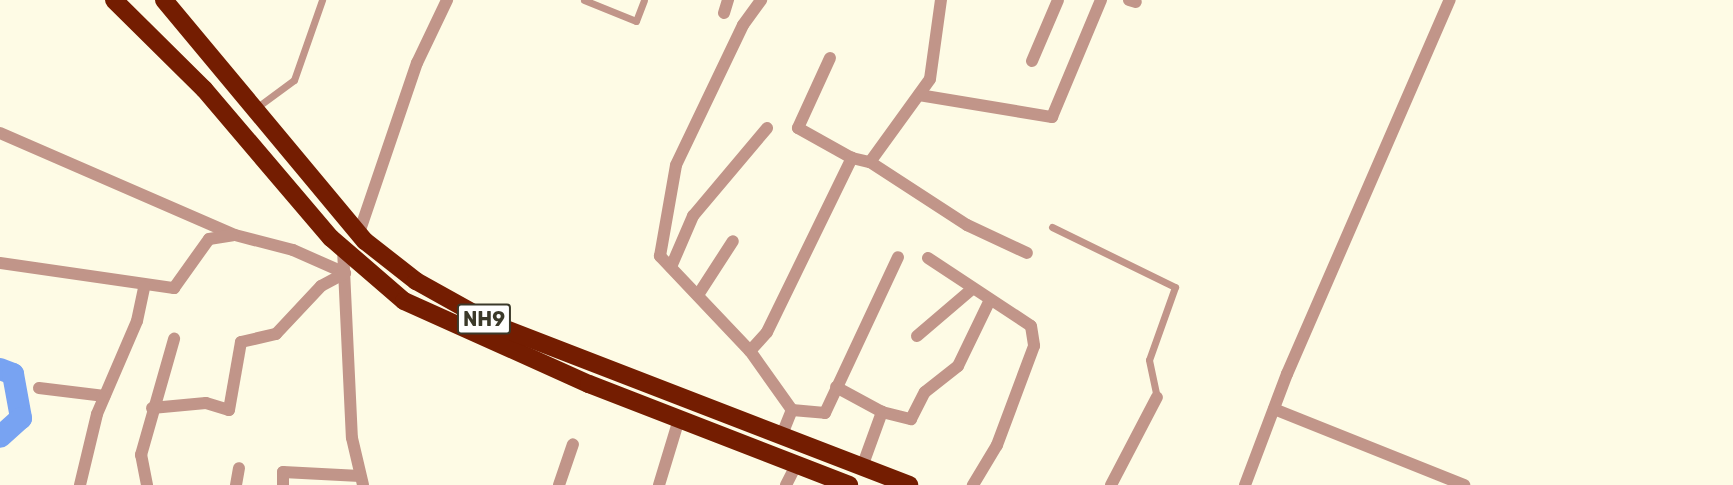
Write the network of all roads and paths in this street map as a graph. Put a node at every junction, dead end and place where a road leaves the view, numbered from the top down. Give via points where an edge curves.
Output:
1 (114, 0) edge
2 (164, 0) edge
3 (322, 0) edge
4 (447, 0) edge
5 (584, 0) edge
6 (644, 0) edge
7 (728, 0) edge
8 (761, 0) edge
9 (941, 0) edge
10 (1058, 0) edge
11 (1101, 0) edge
12 (1450, 0) edge
13 (724, 14) dead end
14 (830, 58) dead end
15 (1032, 61) dead end
16 (919, 94) junction
17 (254, 110) junction
18 (767, 128) dead end
19 (0, 133) edge
20 (852, 158) junction
21 (870, 162) junction
22 (1052, 227) dead end
23 (359, 233) junction
24 (235, 235) junction
25 (733, 241) dead end
26 (343, 249) junction
27 (1027, 253) dead end
28 (898, 257) dead end
29 (928, 258) dead end
30 (0, 263) edge
31 (671, 267) junction
32 (345, 273) junction
33 (144, 287) junction
34 (972, 290) junction
35 (698, 295) junction
36 (989, 302) junction
37 (917, 336) dead end
38 (174, 339) dead end
39 (750, 351) junction
40 (836, 387) junction
41 (39, 388) dead end
42 (105, 396) junction
43 (1157, 397) joint
44 (152, 408) junction
45 (1274, 409) junction
46 (792, 410) junction
47 (882, 412) junction
48 (679, 419) junction
49 (781, 437) junction
50 (573, 444) dead end
51 (796, 465) junction
52 (862, 467) junction
53 (239, 468) dead end
54 (361, 481) edge
55 (80, 485) edge
56 (147, 485) edge
57 (236, 485) edge
58 (283, 485) edge
59 (559, 485) edge
60 (658, 485) edge
61 (786, 485) edge
62 (849, 485) edge
63 (909, 485) edge
64 (973, 485) edge
65 (1111, 485) edge
66 (1245, 485) edge
67 (1464, 485) edge

1 - 26 highway, NH9 via 204,89
2 - 17 highway, NH9
3 - 17 lane via 294,80
4 - 23 street via 417,63
5 - 6 lane via 636,21
7 - 13 street
8 - 31 street via 743,25 676,165 660,256
9 - 16 street via 930,79
10 - 15 street
11 - 16 street via 1052,117
12 - 45 street
14 - 20 street via 798,128
16 - 21 street
17 - 23 highway, NH9
18 - 31 street via 693,216
19 - 24 street
20 - 21 street
20 - 39 street via 777,313
21 - 27 street via 967,225
22 - 43 lane via 1175,287 1149,360
23 - 49 highway, NH9 via 416,281 495,325
24 - 32 street via 293,250
24 - 33 street via 208,239 174,288
25 - 35 street
26 - 32 street
26 - 48 highway, NH9 via 404,301 457,328
28 - 40 street
29 - 34 street
30 - 33 street
31 - 35 street
32 - 44 street via 321,286 276,334 241,342 229,410 206,403
32 - 54 street via 352,438
33 - 42 street via 137,321
34 - 36 street
34 - 37 street
35 - 39 street
36 - 47 street via 958,366 925,392 911,419
36 - 64 street via 1031,326 1034,346 997,445
38 - 44 street
39 - 46 street
40 - 46 street via 825,413
40 - 47 street
41 - 42 street
42 - 55 street
43 - 65 street
44 - 56 street via 141,455
45 - 66 street
45 - 67 street
46 - 49 street
47 - 52 street
48 - 51 highway, NH9
48 - 60 street
49 - 52 highway, NH9
50 - 59 street
51 - 61 street
51 - 62 highway, NH9
52 - 63 highway, NH9
53 - 57 street
54 - 58 street via 283,472

